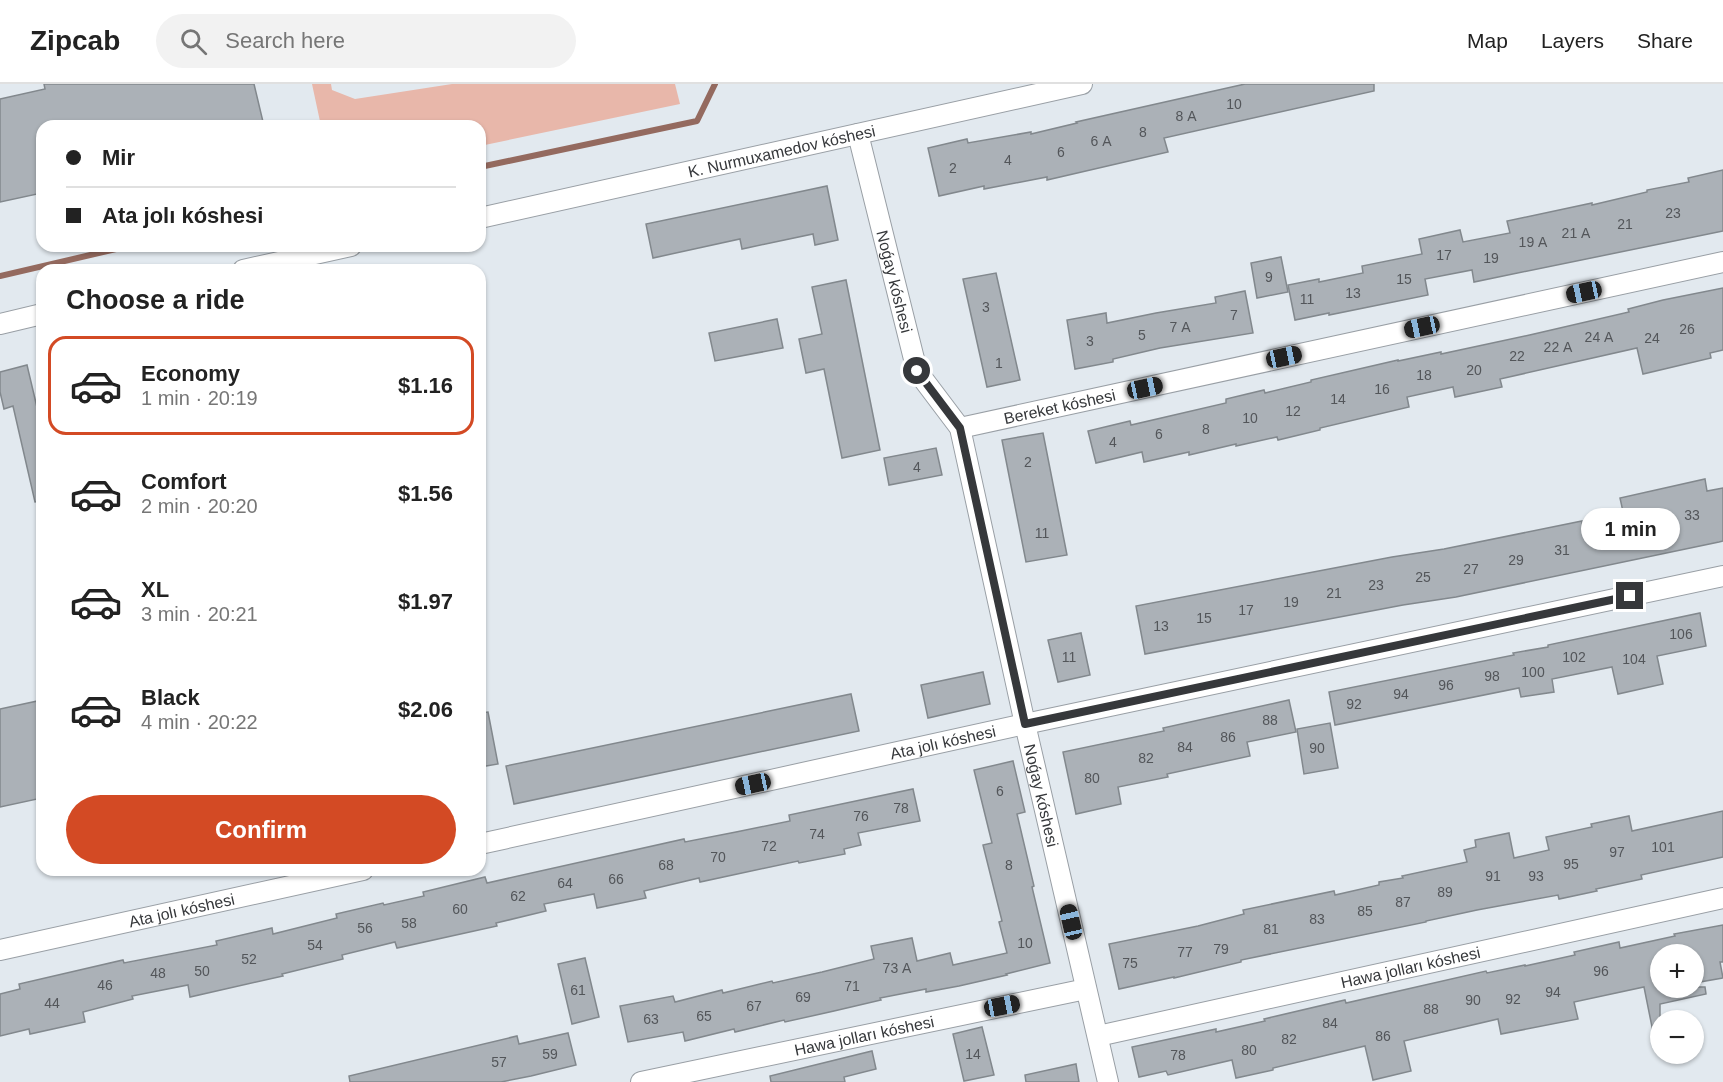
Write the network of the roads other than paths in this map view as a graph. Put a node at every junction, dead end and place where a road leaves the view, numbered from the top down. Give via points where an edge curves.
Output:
1 (1082, 84) edge
2 (858, 134) junction
3 (486, 217) edge
4 (324, 252) edge
5 (1723, 262) edge
6 (270, 264) edge
7 (36, 315) edge
8 (0, 324) edge
9 (960, 428) junction
10 (1723, 576) edge
11 (1025, 724) junction
12 (486, 843) edge
13 (336, 876) edge
14 (1723, 898) edge
15 (0, 950) edge
16 (1086, 990) junction
17 (1098, 1036) junction
18 (641, 1082) edge
19 (1108, 1082) edge

1 - 2 street, K. Nurmuxamedov kóshesi
2 - 3 street, K. Nurmuxamedov kóshesi
2 - 9 street, Noǵay kóshesi via 917,371
4 - 6 street
5 - 9 street, Bereket kóshesi
7 - 8 street
9 - 11 street, Noǵay kóshesi
10 - 11 street, Ata jolı kóshesi
11 - 12 street, Ata jolı kóshesi
11 - 16 street, Noǵay kóshesi
13 - 15 street, Ata jolı kóshesi
14 - 17 street, Hawa jolları kóshesi
16 - 17 street, Noǵay kóshesi
16 - 18 street, Hawa jolları kóshesi
17 - 19 street, Noǵay kóshesi

